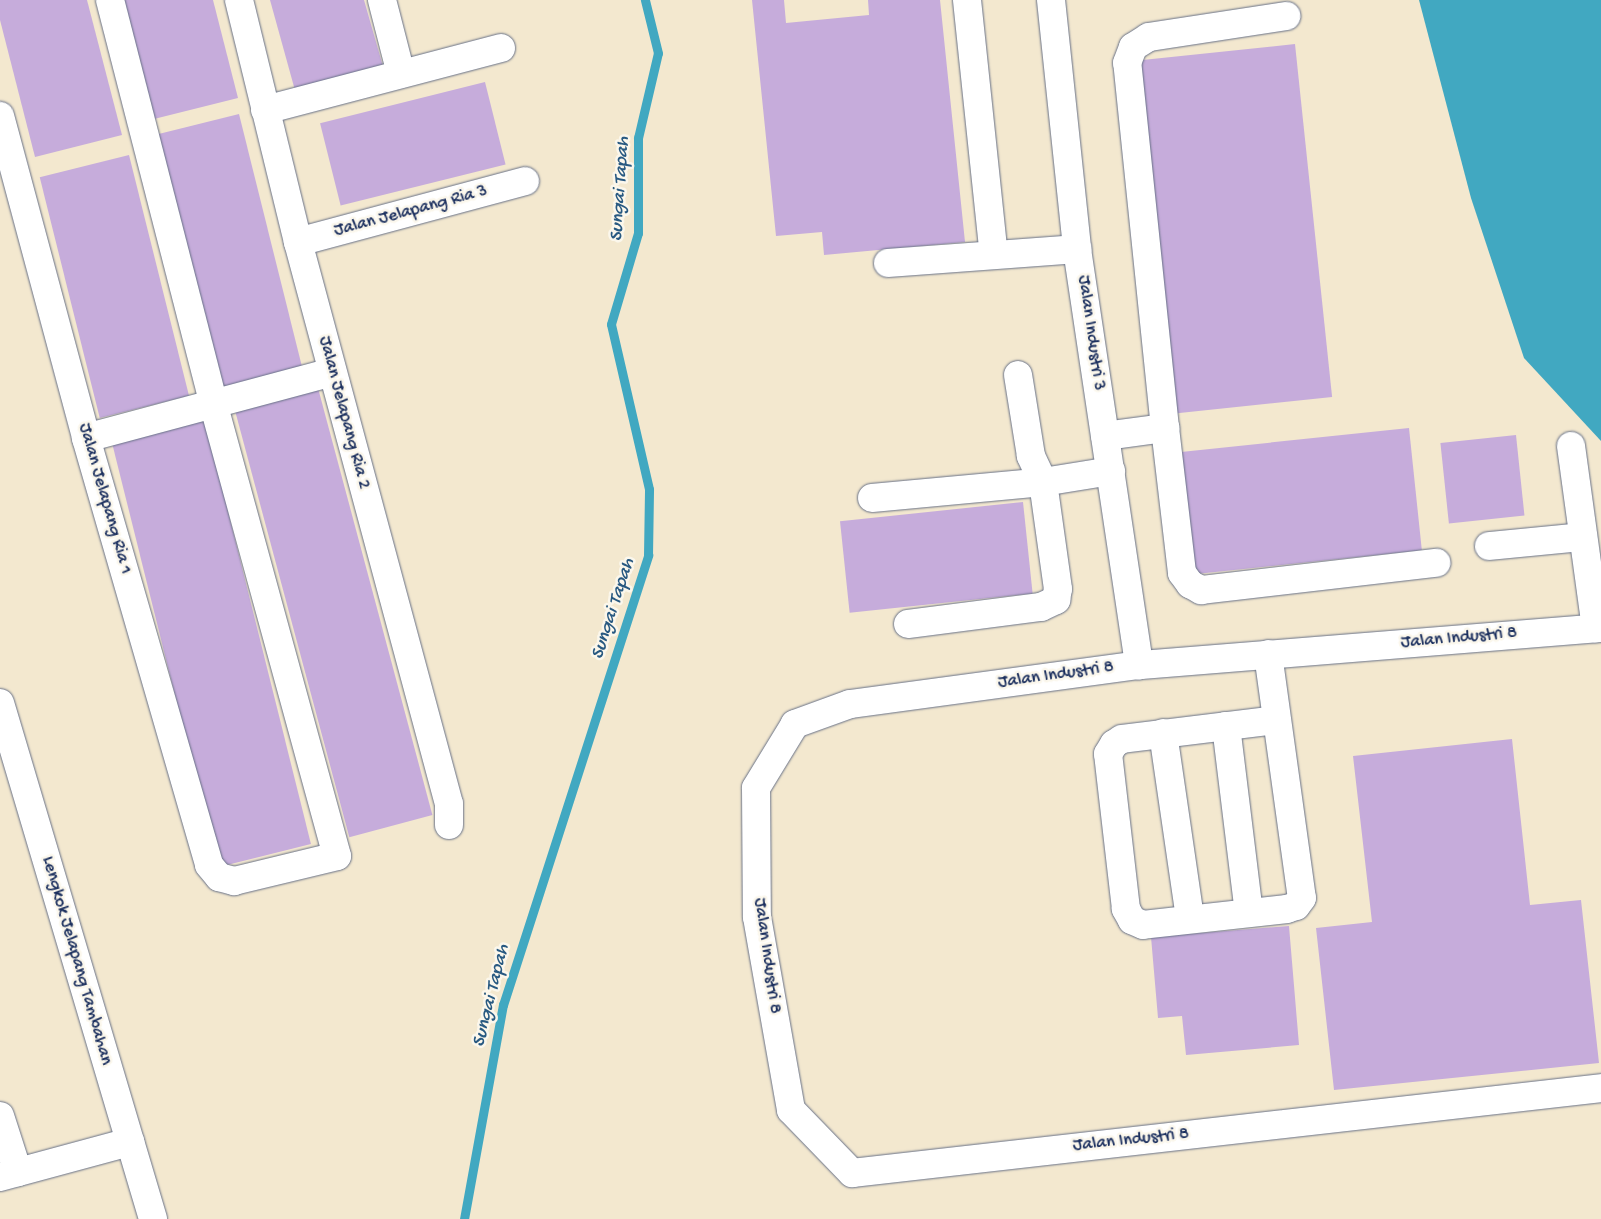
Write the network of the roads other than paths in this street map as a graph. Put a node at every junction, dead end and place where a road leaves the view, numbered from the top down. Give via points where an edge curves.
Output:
1 (110, 0) edge
2 (238, 0) edge
3 (382, 0) edge
4 (967, 0) edge
5 (1051, 0) edge
6 (1286, 16) dead end
7 (500, 48) dead end
8 (401, 74) junction
9 (265, 110) junction
10 (0, 116) edge
11 (525, 181) dead end
12 (298, 242) junction
13 (1077, 249) junction
14 (994, 256) junction
15 (888, 263) dead end
16 (332, 372) junction
17 (1018, 375) dead end
18 (214, 405) junction
19 (1165, 428) junction
20 (1105, 436) junction
21 (86, 438) junction
22 (1572, 446) dead end
23 (1110, 472) junction
24 (1043, 482) junction
25 (872, 498) dead end
26 (1583, 537) junction
27 (1489, 546) dead end
28 (1436, 563) dead end
29 (908, 624) dead end
30 (1599, 628) edge
31 (1268, 654) junction
32 (1139, 664) junction
33 (0, 703) edge
34 (1276, 720) junction
35 (1226, 726) junction
36 (1164, 733) junction
37 (449, 825) dead end
38 (1249, 912) junction
39 (1190, 919) junction
40 (1601, 1088) edge
41 (0, 1116) edge
42 (130, 1142) junction
43 (9, 1175) edge
44 (153, 1219) edge

1 - 18 street
2 - 9 street, Jalan Jelapang Ria 2
3 - 8 street
4 - 14 street
5 - 13 street, Jalan Industri 3
6 - 19 street via 1149,38 1133,47 1127,63
7 - 8 street
8 - 9 street
9 - 12 street, Jalan Jelapang Ria 2
10 - 21 street, Jalan Jelapang Ria 1
11 - 12 street, Jalan Jelapang Ria 3
12 - 16 street, Jalan Jelapang Ria 2
13 - 14 street
13 - 20 street, Jalan Industri 3
14 - 15 street
16 - 18 street
16 - 37 street, Jalan Jelapang Ria 2 via 449,804
17 - 24 street via 1030,456
18 - 21 street
18 - 21 street, Jalan Jelapang Ria 1 via 337,856 234,881 219,877 209,865
19 - 20 street
19 - 28 street via 1182,573 1190,584 1201,590
20 - 23 street, Jalan Industri 3
22 - 26 street
23 - 24 street
23 - 32 street, Jalan Industri 3
24 - 25 street
24 - 29 street via 1058,589 1056,600 1041,607
26 - 27 street
26 - 30 street
30 - 31 street, Jalan Industri 8
31 - 32 street, Jalan Industri 8
31 - 34 street
32 - 40 street, Jalan Industri 8 via 850,704 795,724 756,788 757,917 791,1110 852,1173
33 - 42 street, Lengkok Jelapang Tambahan
34 - 35 street
34 - 38 street via 1302,898 1296,906
35 - 36 street
35 - 38 street
36 - 39 street
36 - 39 street via 1122,739 1108,754 1126,909 1132,920 1143,925
38 - 39 street
41 - 43 street
42 - 43 street
42 - 44 street, Lengkok Jelapang Tambahan

